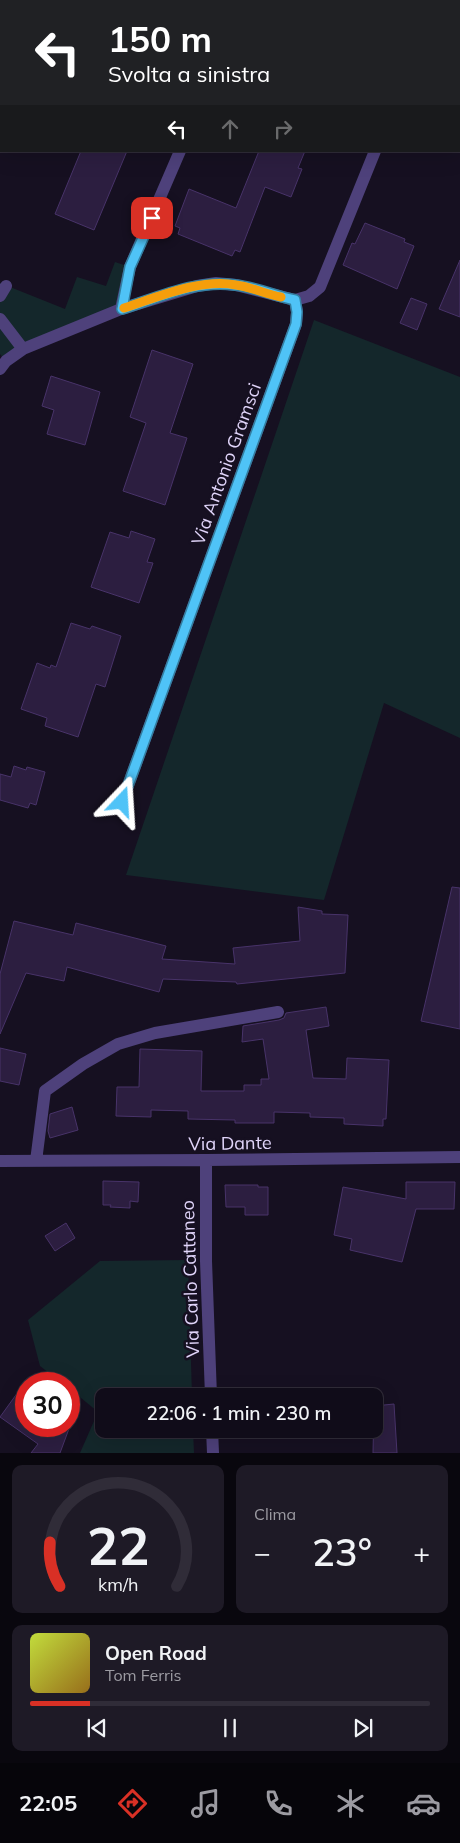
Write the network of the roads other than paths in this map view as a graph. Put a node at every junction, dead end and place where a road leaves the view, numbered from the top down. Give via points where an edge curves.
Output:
1 (180, 152) edge
2 (374, 152) edge
3 (295, 300) junction
4 (122, 309) junction
5 (0, 319) edge
6 (23, 349) junction
7 (0, 369) edge
8 (122, 802) dead end
9 (278, 1012) dead end
10 (460, 1157) edge
11 (206, 1160) junction
12 (0, 1161) edge
13 (36, 1161) junction
14 (211, 1388) edge
15 (212, 1438) edge
16 (213, 1453) edge

1 - 4 street via 130,267
2 - 3 street via 320,287 309,296
3 - 4 street via 216,283
3 - 8 street, Via Antonio Gramsci via 296,324
4 - 6 street
5 - 6 street
6 - 7 street
9 - 13 street via 155,1033 118,1044 83,1064 45,1091
10 - 11 street, Via Dante
11 - 13 street, Via Dante
11 - 14 street, Via Carlo Cattaneo
12 - 13 street, Via Dante
15 - 16 street

